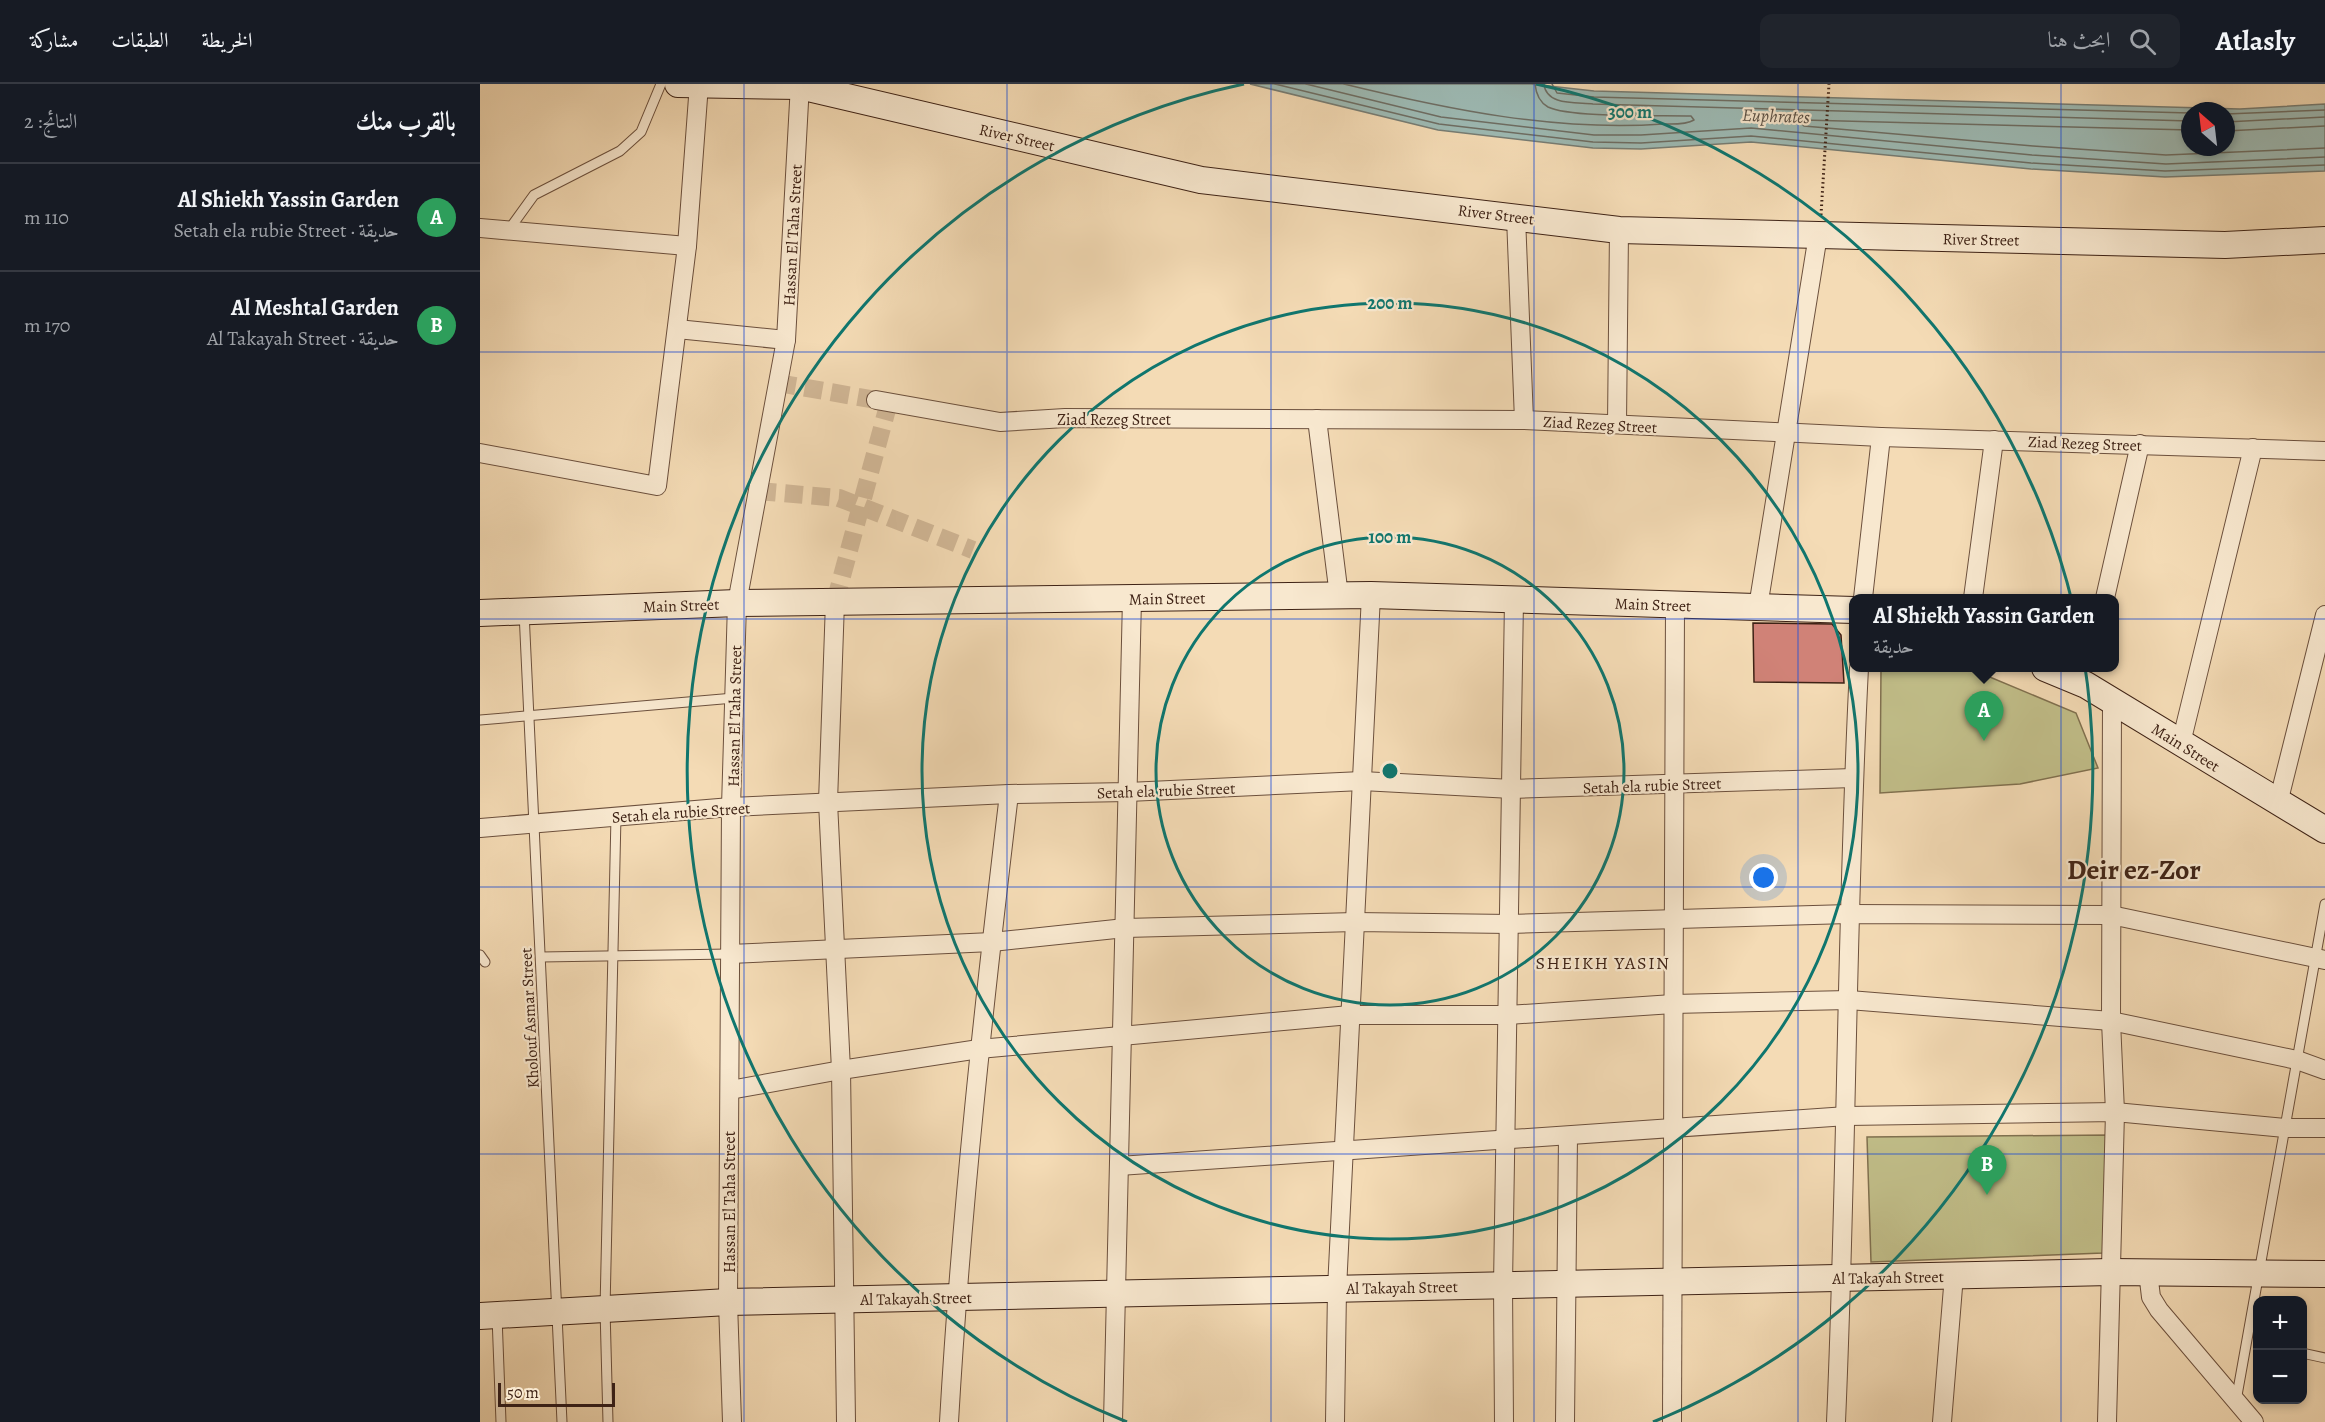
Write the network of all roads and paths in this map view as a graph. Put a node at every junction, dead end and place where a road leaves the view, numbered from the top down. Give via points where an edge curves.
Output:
1 (661, 84) edge
2 (678, 84) edge
3 (699, 84) edge
4 (1829, 84) edge
5 (800, 85) edge
6 (1823, 203) dead end
7 (1516, 217) junction
8 (480, 228) edge
9 (1619, 230) junction
10 (508, 231) junction
11 (1818, 235) junction
12 (2325, 240) edge
13 (687, 246) junction
14 (677, 329) junction
15 (786, 340) junction
16 (876, 400) tunnel mouth
17 (1317, 419) junction
18 (1524, 420) junction
19 (1617, 424) junction
20 (1786, 432) junction
21 (1881, 437) junction
22 (1994, 440) junction
23 (2140, 444) junction
24 (2253, 448) junction
25 (2325, 451) edge
26 (480, 453) edge
27 (1863, 594) edge
28 (1974, 594) edge
29 (2106, 594) edge
30 (1371, 595) junction
31 (1339, 596) junction
32 (1132, 598) junction
33 (1514, 600) junction
34 (835, 602) junction
35 (737, 603) junction
36 (1675, 604) junction
37 (1758, 607) junction
38 (1849, 610) edge
39 (524, 612) junction
40 (480, 613) edge
41 (2325, 615) edge
42 (1859, 672) edge
43 (2066, 672) edge
44 (2088, 676) edge
45 (734, 698) junction
46 (2112, 701) junction
47 (529, 716) junction
48 (480, 720) edge
49 (2181, 743) junction
50 (1853, 778) junction
51 (1362, 781) junction
52 (1675, 784) junction
53 (1512, 789) junction
54 (1128, 792) junction
55 (1009, 794) junction
56 (828, 802) junction
57 (2278, 803) junction
58 (731, 807) junction
59 (616, 816) junction
60 (534, 824) junction
61 (480, 828) edge
62 (2325, 830) edge
63 (2325, 904) edge
64 (1849, 914) junction
65 (2111, 915) junction
66 (1674, 917) junction
67 (1355, 922) junction
68 (1509, 924) junction
69 (1125, 928) junction
70 (992, 942) junction
71 (835, 948) junction
72 (730, 954) junction
73 (613, 955) junction
74 (541, 957) junction
75 (2320, 958) edge
76 (1849, 1000) junction
77 (1674, 1004) junction
78 (1350, 1015) junction
79 (1508, 1015) junction
80 (2111, 1021) junction
81 (1122, 1035) junction
82 (979, 1049) junction
83 (2297, 1060) junction
84 (841, 1070) junction
85 (2325, 1070) edge
86 (729, 1090) junction
87 (2115, 1112) junction
88 (1847, 1116) junction
89 (1673, 1128) junction
90 (2285, 1128) junction
91 (2325, 1128) edge
92 (1568, 1136) junction
93 (1506, 1140) junction
94 (1344, 1152) junction
95 (1119, 1166) junction
96 (2110, 1272) junction
97 (2148, 1272) junction
98 (2259, 1274) junction
99 (2325, 1274) edge
100 (1954, 1275) junction
101 (1843, 1278) junction
102 (1672, 1281) junction
103 (1566, 1284) junction
104 (1503, 1285) junction
105 (1337, 1289) junction
106 (1116, 1293) junction
107 (956, 1297) junction
108 (843, 1299) junction
109 (728, 1302) junction
110 (605, 1309) junction
111 (557, 1312) junction
112 (488, 1316) edge
113 (2247, 1340) junction
114 (2253, 1341) edge
115 (2307, 1354) edge
116 (2325, 1358) edge
117 (2236, 1401) junction
118 (501, 1422) edge
119 (562, 1422) edge
120 (608, 1422) edge
121 (732, 1422) edge
122 (846, 1422) edge
123 (949, 1422) edge
124 (1113, 1422) edge
125 (1335, 1422) edge
126 (1504, 1422) edge
127 (1565, 1422) edge
128 (1672, 1422) edge
129 (1836, 1422) edge
130 (1942, 1422) edge
131 (2107, 1422) edge
132 (2254, 1422) edge

1 - 10 lane via 641,132 620,150 534,195
2 - 3 street, River Street
3 - 5 street, River Street
3 - 13 street
4 - 6 path
5 - 7 street, River Street via 1201,180
5 - 15 street, Hassan El Taha Street
7 - 9 street, River Street
7 - 18 street
8 - 10 street
9 - 11 street, River Street
9 - 19 street
10 - 13 street
11 - 12 street, River Street via 2225,245
11 - 20 street
13 - 14 street
14 - 15 street
14 - 26 street via 657,486
15 - 35 street, Hassan El Taha Street
16 - 17 street, Ziad Rezeg Street via 1000,422 1065,418
17 - 18 street, Ziad Rezeg Street
17 - 31 street
18 - 19 street, Ziad Rezeg Street
19 - 20 street, Ziad Rezeg Street
20 - 21 street, Ziad Rezeg Street
20 - 37 street
21 - 22 street, Ziad Rezeg Street
21 - 27 street
22 - 23 street, Ziad Rezeg Street
22 - 28 street
23 - 24 street, Ziad Rezeg Street
23 - 29 street
24 - 25 street, Ziad Rezeg Street
24 - 49 street
30 - 31 street, Main Street
30 - 33 street, Main Street
30 - 51 street
31 - 32 street, Main Street
32 - 34 street, Main Street
32 - 54 street
33 - 36 street, Main Street
33 - 53 street
34 - 35 street, Main Street
34 - 56 street
35 - 39 street, Main Street
35 - 45 street, Hassan El Taha Street
36 - 37 street, Main Street
36 - 52 street
37 - 38 street, Main Street
39 - 40 street, Main Street
39 - 47 lane, Kholouf Asmar Street
41 - 57 street
42 - 50 street
43 - 44 street, Main Street
44 - 46 street, Main Street
45 - 47 lane
45 - 58 street, Hassan El Taha Street
46 - 49 street, Main Street
46 - 65 street
47 - 48 lane
47 - 60 lane, Kholouf Asmar Street
49 - 57 street, Main Street
50 - 52 street, Setah ela rubie Street
50 - 64 street
51 - 53 street, Setah ela rubie Street
51 - 54 street, Setah ela rubie Street
51 - 67 street
52 - 53 street, Setah ela rubie Street
52 - 66 street
53 - 68 street
54 - 55 street, Setah ela rubie Street
54 - 69 street
55 - 56 street, Setah ela rubie Street
55 - 70 street
56 - 58 street, Setah ela rubie Street
56 - 71 street
57 - 62 street, Main Street
58 - 59 street, Setah ela rubie Street
58 - 72 street, Hassan El Taha Street
59 - 60 street, Setah ela rubie Street
59 - 73 lane
60 - 61 street, Setah ela rubie Street
60 - 74 lane, Kholouf Asmar Street
63 - 75 lane
64 - 65 street
64 - 66 street
64 - 76 street
65 - 75 street
65 - 80 street
66 - 68 street
66 - 77 street
67 - 68 street
67 - 69 street
67 - 78 street
68 - 79 street
69 - 70 street
69 - 81 street
70 - 71 street
70 - 82 street
71 - 72 street
71 - 84 street
72 - 73 lane
72 - 86 street, Hassan El Taha Street
73 - 74 lane
73 - 110 lane
74 - 111 lane, Kholouf Asmar Street
75 - 83 lane
76 - 77 street
76 - 80 street
76 - 88 street
77 - 79 street
77 - 89 street
78 - 79 street
78 - 81 street
78 - 94 street
79 - 93 street
80 - 83 street
80 - 87 street
81 - 82 street
81 - 95 street
82 - 84 street
82 - 107 street
83 - 85 street
83 - 90 lane
84 - 86 street
84 - 108 street
86 - 109 street, Hassan El Taha Street
87 - 88 street
87 - 90 street
87 - 96 street
88 - 89 street
88 - 101 street
89 - 92 street
89 - 102 street
90 - 91 street
90 - 98 lane
92 - 93 street
92 - 103 street
93 - 94 street
93 - 104 street
94 - 95 street
94 - 105 street
95 - 106 street
96 - 97 street, Al Takayah Street
96 - 100 street, Al Takayah Street
96 - 131 street
97 - 98 street, Al Takayah Street
97 - 117 street via 2151,1297 2159,1310
98 - 99 street, Al Takayah Street
98 - 113 lane
100 - 101 street, Al Takayah Street
100 - 130 street
101 - 102 street, Al Takayah Street
101 - 129 street
102 - 103 street, Al Takayah Street
102 - 128 street
103 - 104 street, Al Takayah Street
103 - 127 street
104 - 105 street, Al Takayah Street
104 - 126 street
105 - 106 street, Al Takayah Street
105 - 125 street
106 - 107 street, Al Takayah Street
106 - 124 street
107 - 108 street, Al Takayah Street
107 - 123 street
108 - 109 street, Al Takayah Street
108 - 122 street
109 - 110 street, Al Takayah Street
109 - 121 street, Hassan El Taha Street
110 - 111 street, Al Takayah Street
110 - 120 lane
111 - 112 street, Al Takayah Street
111 - 119 lane, Kholouf Asmar Street
112 - 118 lane
113 - 114 lane
113 - 117 lane
115 - 116 lane
117 - 132 street

